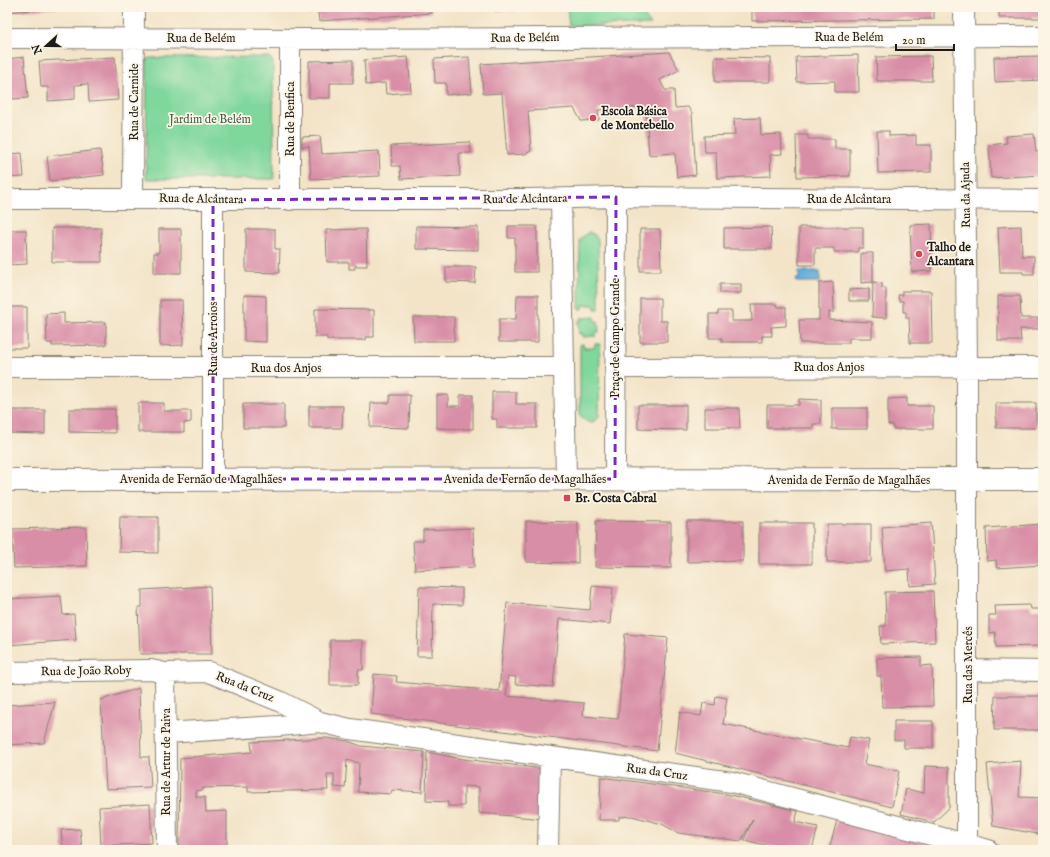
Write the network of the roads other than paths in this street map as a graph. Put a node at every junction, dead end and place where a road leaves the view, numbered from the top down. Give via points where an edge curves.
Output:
1 (134, 7) edge
2 (964, 7) edge
3 (1043, 36) edge
4 (964, 37) junction
5 (7, 38) edge
6 (134, 38) junction
7 (290, 39) junction
8 (616, 197) junction
9 (133, 198) junction
10 (7, 199) edge
11 (561, 199) junction
12 (213, 200) junction
13 (290, 200) junction
14 (966, 200) junction
15 (1043, 200) edge
16 (967, 366) junction
17 (7, 367) edge
18 (564, 367) junction
19 (1043, 367) edge
20 (212, 368) junction
21 (615, 368) junction
22 (213, 479) junction
23 (566, 479) junction
24 (616, 479) junction
25 (1043, 479) edge
26 (7, 480) edge
27 (968, 480) junction
28 (968, 670) junction
29 (1043, 671) edge
30 (7, 672) edge
31 (165, 674) junction
32 (320, 722) junction
33 (165, 732) junction
34 (550, 757) junction
35 (967, 847) edge
36 (166, 850) edge
37 (548, 850) edge
38 (988, 850) edge

1 - 6 street, Rua de Carnide
2 - 4 street, Rua da Ajuda
3 - 4 street, Rua de Belém
4 - 7 street, Rua de Belém
4 - 14 street, Rua da Ajuda
5 - 6 street, Rua de Belém
6 - 7 street, Rua de Belém
6 - 9 street, Rua de Carnide
7 - 13 street, Rua de Benfica
8 - 11 street, Rua de Alcântara
8 - 14 street, Rua de Alcântara
8 - 21 street, Praça de Campo Grande
9 - 10 street, Rua de Alcântara
9 - 12 street, Rua de Alcântara
11 - 13 street, Rua de Alcântara
11 - 18 street
12 - 13 street, Rua de Alcântara
12 - 20 street, Rua de Arroios
14 - 15 street, Rua de Alcântara
14 - 16 street, Rua da Ajuda
16 - 19 street, Rua dos Anjos
16 - 21 street, Rua dos Anjos
16 - 27 street, Rua da Ajuda
17 - 20 street, Rua dos Anjos
18 - 20 street, Rua dos Anjos
18 - 23 street
20 - 22 street, Rua de Arroios
21 - 24 street, Praça de Campo Grande
22 - 23 main road, Avenida de Fernão de Magalhães
22 - 26 main road, Avenida de Fernão de Magalhães
23 - 24 main road, Avenida de Fernão de Magalhães
24 - 27 main road, Avenida de Fernão de Magalhães
25 - 27 main road, Avenida de Fernão de Magalhães
27 - 28 street, Rua das Mercês
28 - 29 street
28 - 35 street, Rua das Mercês
30 - 31 street, Rua de João Roby via 151,670
31 - 32 street, Rua da Cruz via 209,672 279,701
31 - 33 street, Rua de Artur de Paiva
32 - 33 street, Rua da Cruz
32 - 34 street, Rua da Cruz via 361,731
33 - 36 street, Rua de Artur de Paiva
34 - 35 street, Rua da Cruz via 732,782
34 - 37 street
35 - 38 street, Rua da Cruz

